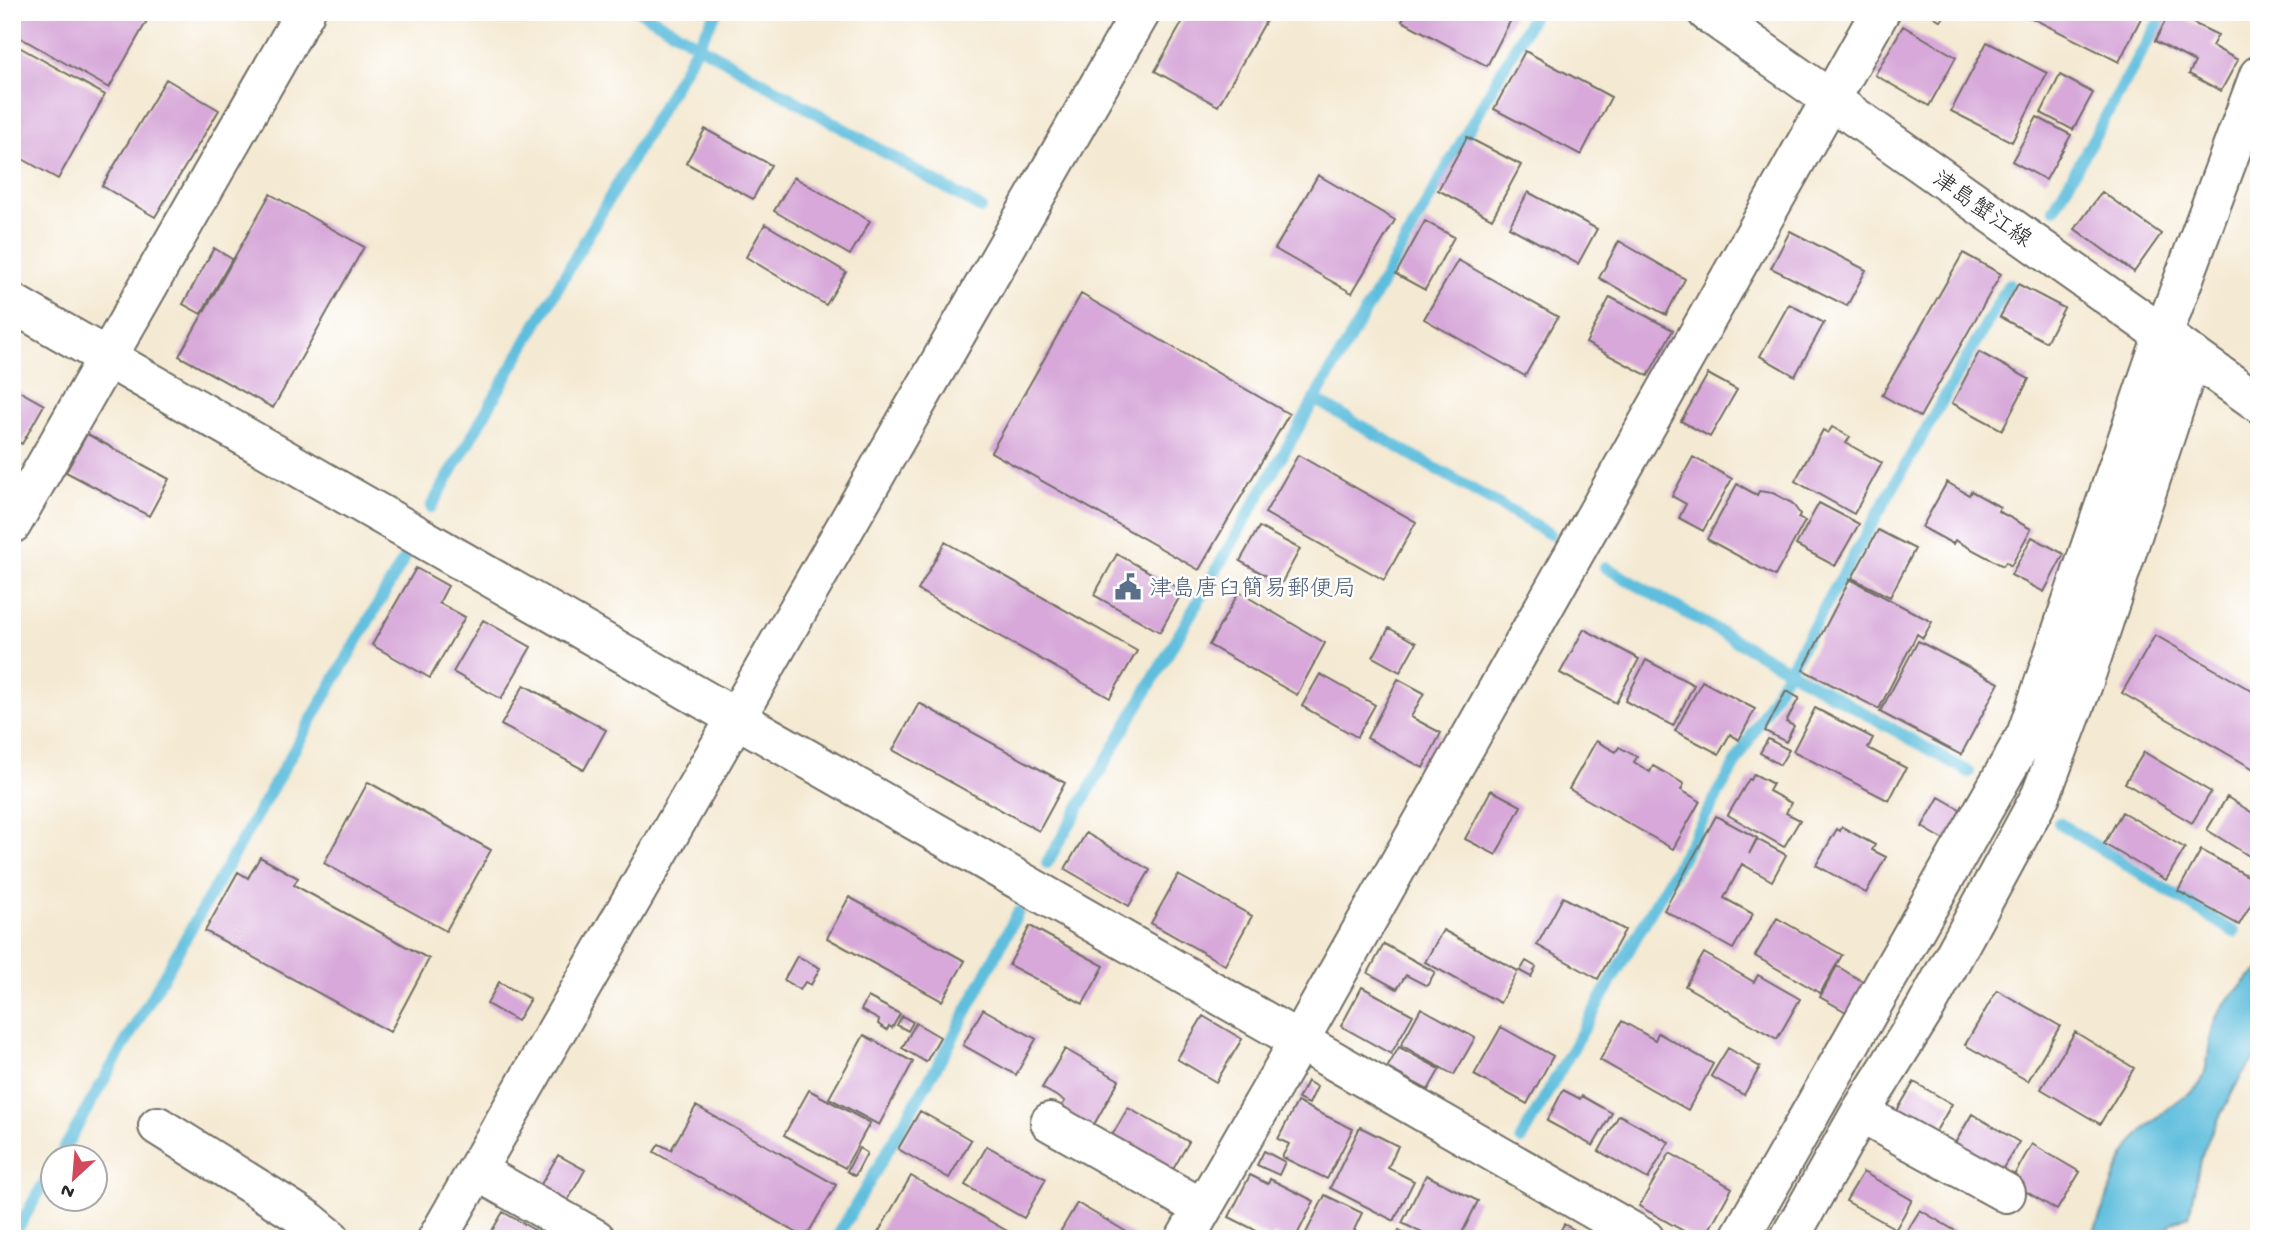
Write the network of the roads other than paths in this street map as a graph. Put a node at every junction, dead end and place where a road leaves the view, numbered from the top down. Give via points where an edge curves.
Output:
1 (305, 12) edge
2 (1141, 12) edge
3 (1707, 12) edge
4 (1880, 12) edge
5 (2259, 75) edge
6 (1830, 100) junction
7 (12, 303) edge
8 (2178, 345) junction
9 (107, 357) junction
10 (2259, 403) edge
11 (12, 524) edge
12 (736, 719) junction
13 (1299, 1041) junction
14 (1860, 1113) junction
15 (1050, 1122) dead end
16 (158, 1126) dead end
17 (477, 1171) junction
18 (2006, 1193) dead end
19 (1193, 1230) edge
20 (331, 1239) edge
21 (437, 1239) edge
22 (596, 1239) edge
23 (1645, 1239) edge
24 (1739, 1239) edge
25 (1789, 1239) edge

1 - 9 street
2 - 12 street
3 - 6 street, 津島蟹江線
4 - 6 street
5 - 8 street
6 - 8 street, 津島蟹江線
6 - 13 street
7 - 9 street
8 - 10 street, 津島蟹江線
8 - 14 street via 2083,684 2041,795 1925,1009
8 - 24 street via 2026,735
9 - 11 street
9 - 12 street
12 - 13 street
12 - 17 street
13 - 19 street
13 - 23 street
14 - 18 street
14 - 25 street
15 - 19 street
16 - 20 street
17 - 21 street
17 - 22 street

